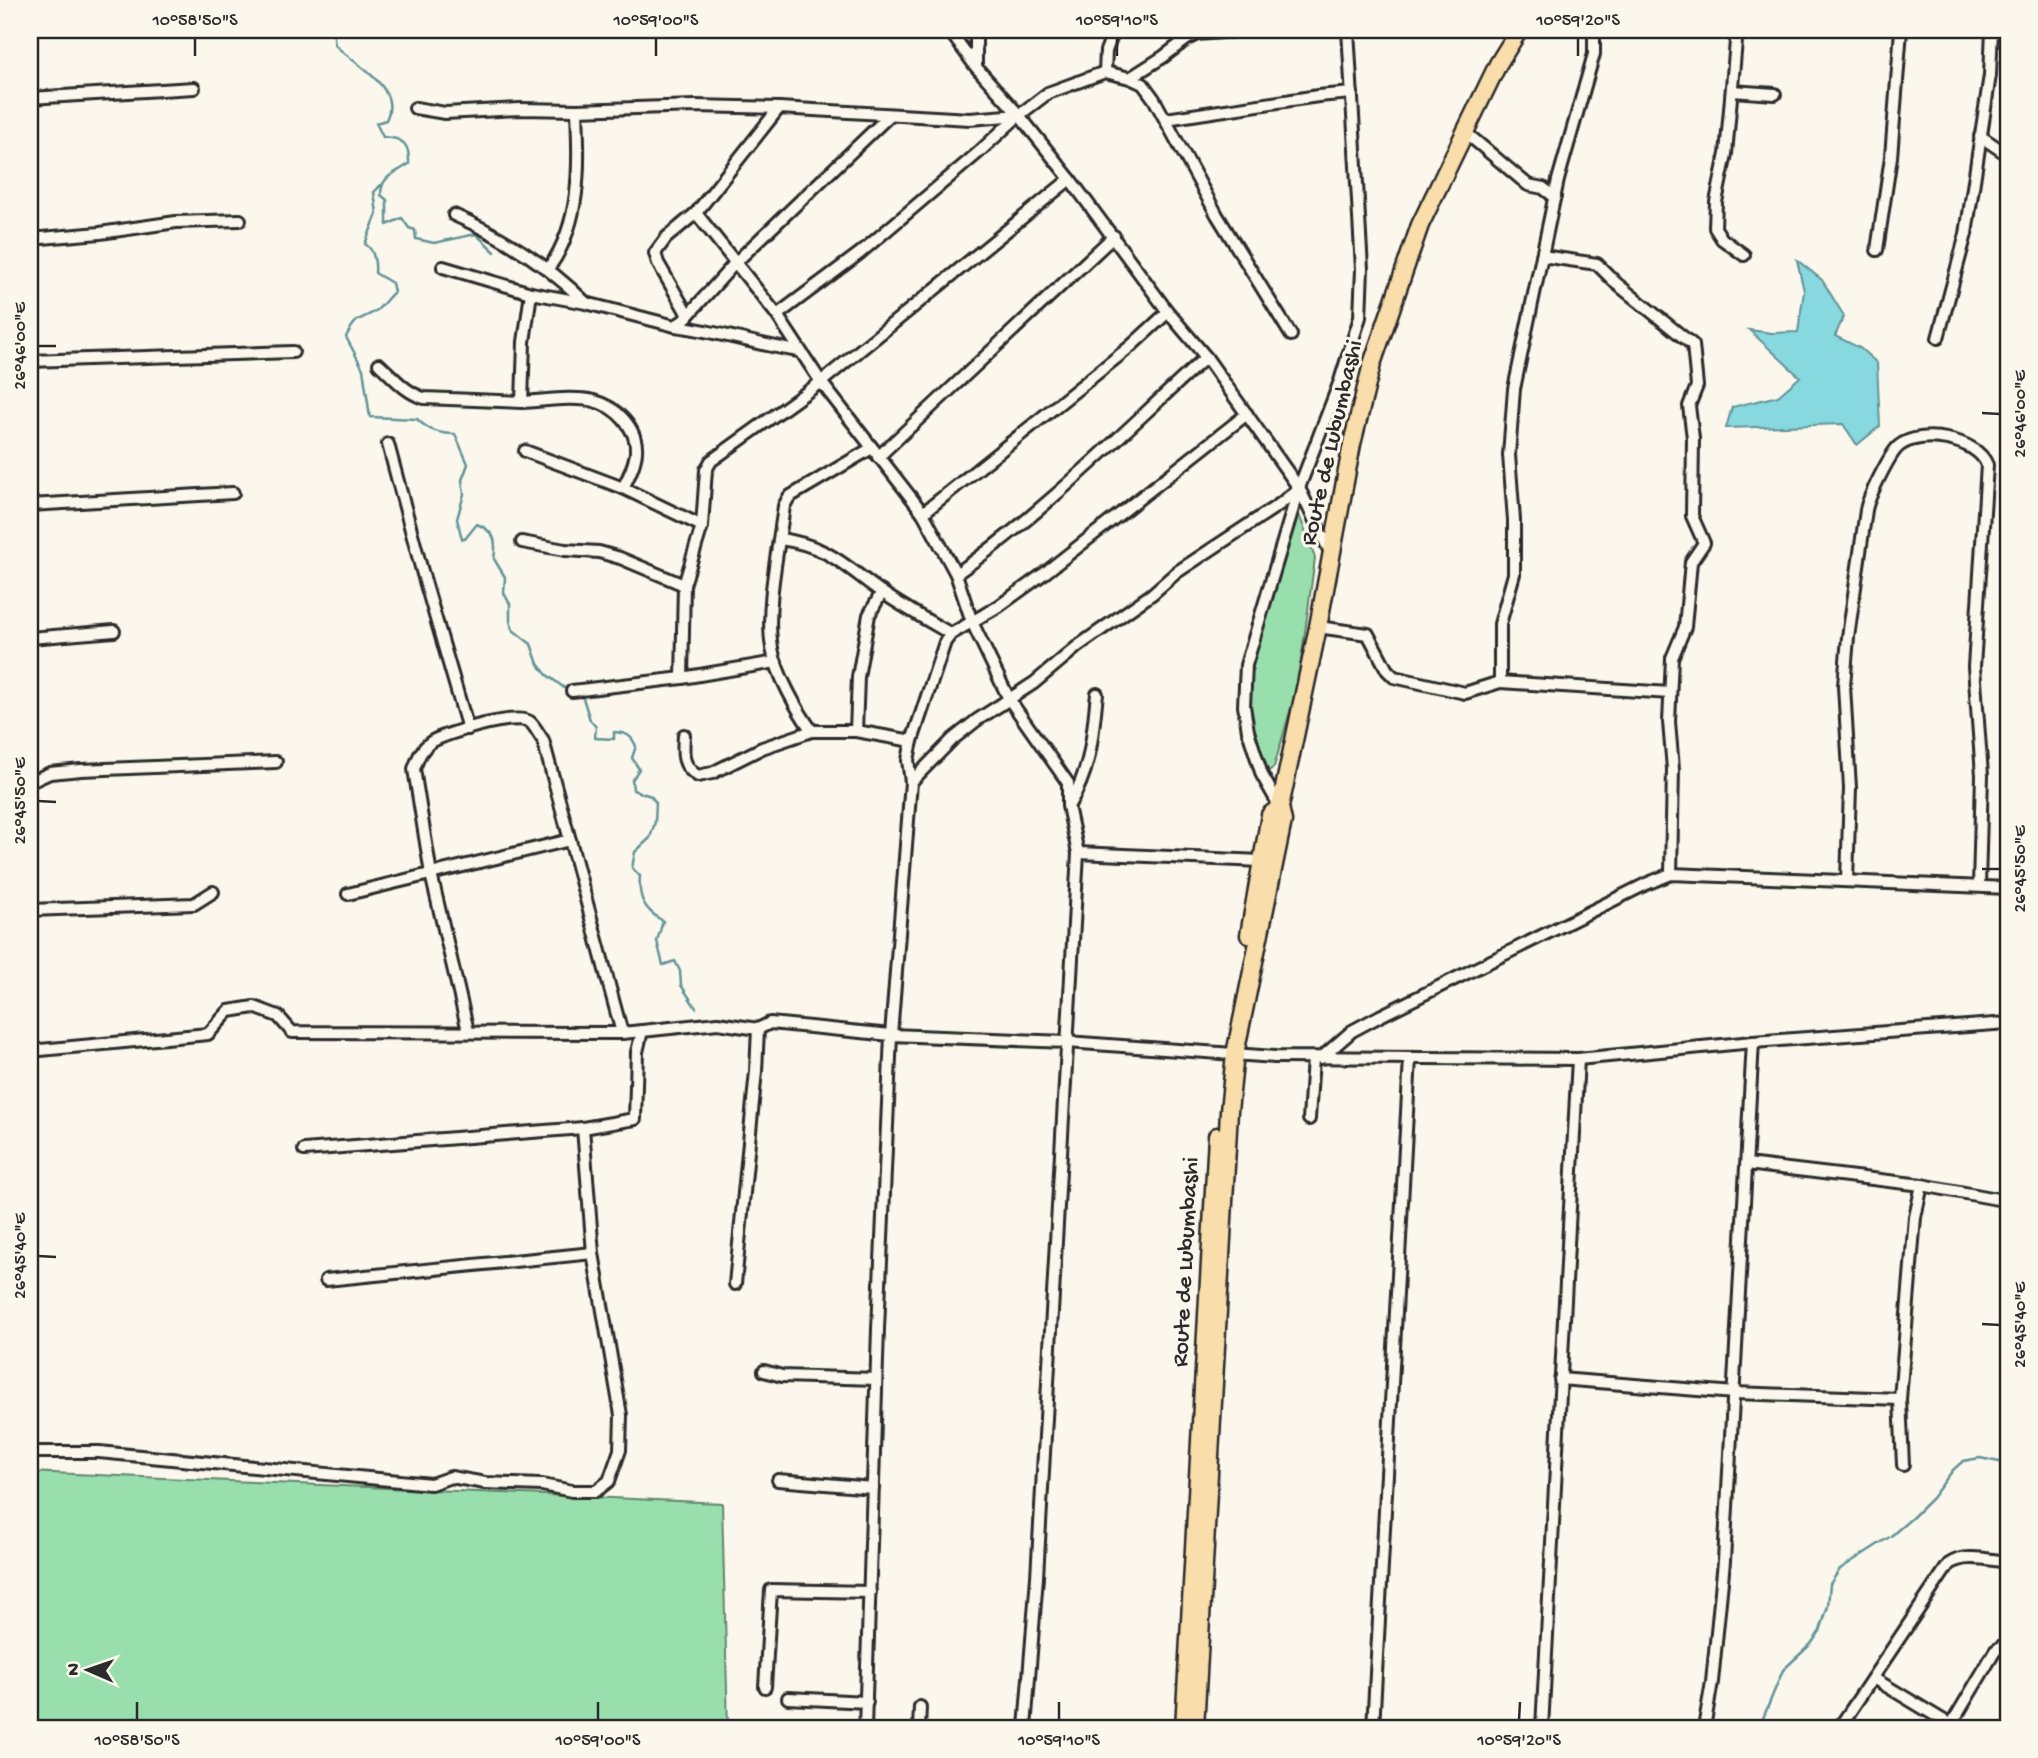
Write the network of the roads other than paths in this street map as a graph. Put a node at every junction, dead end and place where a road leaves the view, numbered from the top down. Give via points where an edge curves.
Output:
1 (949, 30) edge
2 (976, 30) edge
3 (1114, 30) edge
4 (1250, 30) edge
5 (1348, 30) edge
6 (1518, 30) edge
7 (1590, 30) edge
8 (1737, 30) edge
9 (1901, 30) edge
10 (1992, 30) edge
11 (976, 67) junction
12 (1105, 72) junction
13 (1130, 78) junction
14 (194, 88) dead end
15 (1732, 91) junction
16 (1352, 93) junction
17 (1775, 94) dead end
18 (30, 98) edge
19 (415, 108) dead end
20 (779, 108) junction
21 (577, 110) junction
22 (1019, 114) junction
23 (890, 115) junction
24 (1166, 119) junction
25 (1465, 132) junction
26 (1980, 136) junction
27 (2008, 155) edge
28 (1070, 179) junction
29 (1555, 197) junction
30 (696, 213) junction
31 (454, 215) dead end
32 (240, 220) dead end
33 (1114, 236) junction
34 (30, 239) edge
35 (1877, 250) dead end
36 (1744, 255) dead end
37 (1542, 256) junction
38 (736, 262) junction
39 (443, 267) dead end
40 (548, 268) junction
41 (531, 293) junction
42 (586, 303) junction
43 (1168, 312) junction
44 (688, 315) junction
45 (777, 315) junction
46 (675, 326) junction
47 (1291, 335) dead end
48 (1938, 338) dead end
49 (799, 351) junction
50 (293, 352) dead end
51 (1206, 357) junction
52 (30, 361) edge
53 (379, 364) dead end
54 (821, 382) junction
55 (522, 402) junction
56 (1247, 414) junction
57 (388, 444) dead end
58 (525, 451) dead end
59 (875, 452) junction
60 (623, 488) junction
61 (1299, 488) junction
62 (233, 493) dead end
63 (30, 505) edge
64 (923, 513) junction
65 (702, 526) junction
66 (780, 539) junction
67 (522, 542) dead end
68 (1331, 554) junction
69 (956, 575) junction
70 (684, 585) junction
71 (881, 592) junction
72 (972, 622) junction
73 (1318, 627) junction
74 (114, 631) dead end
75 (951, 634) junction
76 (30, 638) edge
77 (776, 662) junction
78 (682, 678) junction
79 (1500, 682) junction
80 (572, 691) dead end
81 (1670, 692) junction
82 (1097, 694) dead end
83 (1009, 699) junction
84 (468, 729) junction
85 (812, 731) junction
86 (856, 732) junction
87 (684, 735) dead end
88 (912, 741) junction
89 (276, 762) dead end
90 (30, 782) edge
91 (911, 782) junction
92 (1069, 806) junction
93 (1280, 807) junction
94 (570, 840) junction
95 (1078, 853) junction
96 (1262, 861) junction
97 (431, 874) junction
98 (1671, 874) junction
99 (1847, 881) junction
100 (1979, 886) junction
101 (2008, 888) edge
102 (214, 891) dead end
103 (348, 894) dead end
104 (30, 910) edge
105 (2008, 1023) edge
106 (758, 1029) junction
107 (468, 1031) junction
108 (642, 1031) junction
109 (622, 1033) junction
110 (891, 1035) junction
111 (1067, 1042) junction
112 (1754, 1042) junction
113 (30, 1051) edge
114 (1230, 1053) junction
115 (1317, 1058) junction
116 (1410, 1058) junction
117 (1578, 1059) junction
118 (1310, 1119) dead end
119 (583, 1128) junction
120 (304, 1150) dead end
121 (1747, 1164) junction
122 (1922, 1185) junction
123 (2008, 1201) edge
124 (593, 1253) junction
125 (327, 1280) dead end
126 (735, 1284) dead end
127 (764, 1371) dead end
128 (1560, 1379) junction
129 (876, 1380) junction
130 (1735, 1393) junction
131 (1900, 1399) junction
132 (30, 1452) edge
133 (1903, 1465) dead end
134 (778, 1480) dead end
135 (873, 1488) junction
136 (2008, 1562) edge
137 (870, 1592) junction
138 (2008, 1646) edge
139 (1874, 1678) junction
140 (765, 1687) dead end
141 (788, 1698) dead end
142 (867, 1702) junction
143 (920, 1707) dead end
144 (1951, 1725) junction
145 (865, 1728) edge
146 (919, 1728) edge
147 (1026, 1728) edge
148 (1184, 1728) edge
149 (1195, 1728) edge
150 (1373, 1728) edge
151 (1542, 1728) edge
152 (1704, 1728) edge
153 (1839, 1728) edge
154 (1964, 1728) edge

1 - 11 street
2 - 11 street
3 - 12 street
4 - 13 street via 1198,34
5 - 16 street
6 - 25 highway, Route de Lubumbashi
7 - 29 street via 1594,31 1594,54
8 - 15 street
9 - 35 street via 1891,157
10 - 26 street
11 - 22 street
12 - 13 street
12 - 22 street via 1048,93
13 - 24 street via 1143,84
14 - 18 street
15 - 17 street
15 - 36 street via 1715,228
16 - 24 street
16 - 61 street via 1362,269 1360,317
19 - 21 street via 445,113
20 - 21 street
20 - 23 street
20 - 30 street
21 - 40 street via 579,158 572,216 562,250
22 - 23 street via 970,119
22 - 28 street
22 - 45 street via 860,253
23 - 38 street
24 - 47 street via 1217,215
25 - 29 street via 1528,185
25 - 68 highway, Route de Lubumbashi via 1420,225 1362,397
26 - 27 street
26 - 48 street via 1966,234
28 - 33 street
28 - 54 street
29 - 37 street
30 - 38 street
30 - 44 street via 655,253
31 - 40 street
32 - 34 street via 176,222
33 - 43 street
33 - 59 street
37 - 79 street via 1514,389 1509,455 1514,574 1500,624
37 - 81 street via 1597,264 1693,345 1698,386 1689,407 1692,516 1704,543 1691,562 1685,627 1672,658
38 - 44 street
38 - 45 street
39 - 41 street
40 - 42 street
41 - 42 street
41 - 55 street
42 - 46 street
43 - 51 street
43 - 64 street
44 - 46 street
45 - 49 street
46 - 49 street
49 - 54 street
50 - 52 street
51 - 56 street
51 - 69 street via 1063,489
53 - 55 street via 424,398
54 - 59 street
54 - 65 street via 710,461
55 - 60 street via 593,401 618,414 635,438 636,451
56 - 61 street
56 - 72 street via 1046,572
57 - 84 street
58 - 60 street
59 - 64 street
59 - 66 street via 789,497
60 - 65 street
61 - 68 street
61 - 83 street via 1177,572
61 - 93 street via 1246,665 1244,686 1254,755
62 - 63 street
64 - 69 street
65 - 70 street
66 - 71 street via 804,542 838,558
66 - 77 street via 771,606 771,646
67 - 70 street via 599,552
68 - 73 highway, Route de Lubumbashi
69 - 72 street
70 - 78 street
71 - 75 street
71 - 86 street via 869,615 858,677
72 - 75 street
72 - 83 street
73 - 79 street via 1368,634 1394,677 1465,693
73 - 93 highway, Route de Lubumbashi
74 - 76 street
75 - 88 street
77 - 78 street
77 - 85 street
78 - 80 street
79 - 81 street
81 - 98 street
82 - 92 street via 1091,753
83 - 91 street via 953,739
83 - 92 street via 1068,783
84 - 94 street via 517,718 530,722 543,740
84 - 97 street via 432,741 420,752 414,769
85 - 86 street
85 - 87 street via 698,776 686,766
86 - 88 street
88 - 91 street via 908,760
89 - 90 street via 81,769 50,773
91 - 110 street
92 - 95 street
93 - 96 highway, Route de Lubumbashi via 1270,815
93 - 114 highway, Route de Lubumbashi via 1283,821
94 - 97 street
94 - 109 street
95 - 96 street
95 - 111 street
96 - 114 highway, Route de Lubumbashi
97 - 103 street
97 - 107 street
98 - 99 street
98 - 115 street via 1426,991 1352,1031
99 - 100 street
99 - 100 street via 1850,788 1844,686 1864,517 1868,499 1897,447 1932,437 1964,444 1984,457 1987,465 1974,667 1982,775
100 - 101 street
102 - 104 street via 194,904
105 - 112 street
106 - 108 street via 718,1023
106 - 110 street via 770,1023
106 - 126 street
107 - 109 street
107 - 113 street via 292,1032 278,1016 254,1007 229,1011 208,1034
108 - 109 street
108 - 119 street via 635,1119
110 - 111 street
110 - 129 street
111 - 114 street
111 - 147 street
112 - 117 street
112 - 121 street
114 - 115 street
114 - 148 highway, Route de Lubumbashi via 1213,1192
114 - 149 highway, Route de Lubumbashi
115 - 116 street
115 - 118 street
116 - 117 street
116 - 150 street
117 - 128 street
119 - 120 street
119 - 124 street
121 - 122 street
121 - 130 street
122 - 123 street
122 - 131 street
124 - 125 street
124 - 132 street via 621,1415 620,1450 609,1481 596,1491 451,1477 430,1484 99,1452
127 - 129 street via 782,1376
128 - 130 street
128 - 151 street
129 - 135 street
130 - 131 street
130 - 152 street via 1724,1560
131 - 133 street
134 - 135 street
135 - 137 street
136 - 139 street via 1967,1558 1949,1564
137 - 140 street via 771,1590
137 - 142 street
138 - 144 street via 1995,1651
139 - 144 street
139 - 153 street
141 - 142 street
142 - 145 street
143 - 146 street
144 - 154 street

